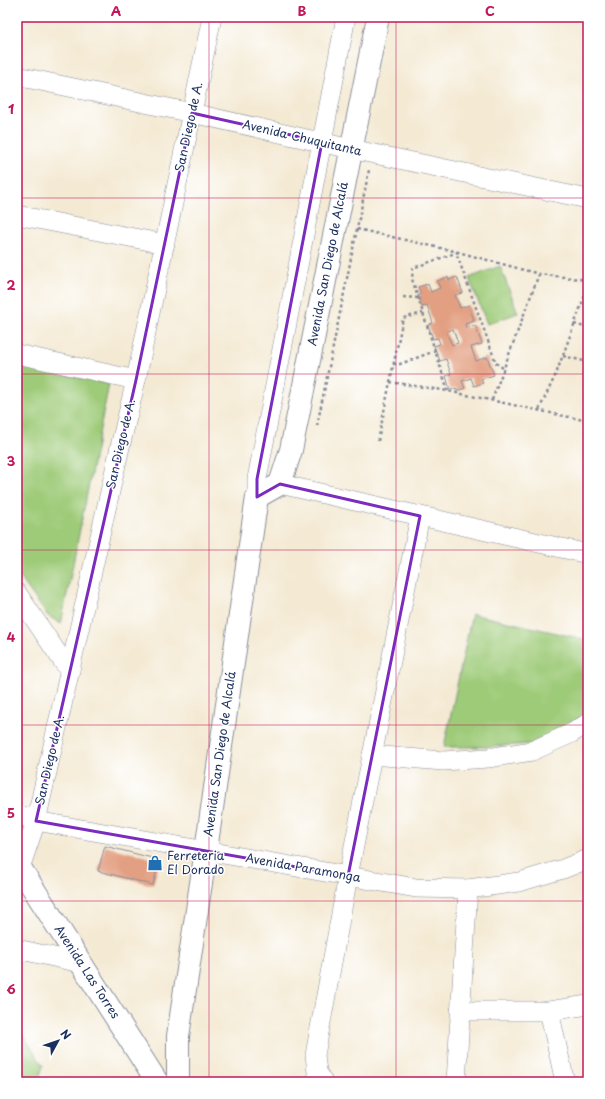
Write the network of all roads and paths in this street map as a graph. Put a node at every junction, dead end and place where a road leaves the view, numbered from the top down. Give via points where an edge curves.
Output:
1 (212, 17) edge
2 (346, 17) edge
3 (378, 17) edge
4 (17, 76) edge
5 (192, 113) junction
6 (322, 142) junction
7 (351, 149) junction
8 (370, 166) dead end
9 (588, 199) edge
10 (17, 215) edge
11 (357, 229) junction
12 (165, 244) junction
13 (458, 252) junction
14 (539, 274) junction
15 (588, 280) edge
16 (588, 287) edge
17 (403, 297) dead end
18 (418, 298) junction
19 (423, 312) junction
20 (574, 324) junction
21 (588, 328) edge
22 (435, 351) junction
23 (17, 354) edge
24 (563, 356) junction
25 (588, 362) edge
26 (393, 364) junction
27 (503, 368) junction
28 (136, 380) junction
29 (390, 382) junction
30 (448, 391) junction
31 (492, 400) junction
32 (539, 410) junction
33 (588, 421) edge
34 (317, 426) dead end
35 (378, 441) dead end
36 (280, 484) junction
37 (257, 497) junction
38 (420, 516) junction
39 (588, 554) edge
40 (17, 593) edge
41 (70, 672) junction
42 (588, 724) edge
43 (372, 755) junction
44 (17, 814) edge
45 (36, 820) junction
46 (206, 850) junction
47 (588, 859) edge
48 (19, 866) edge
49 (348, 876) junction
50 (468, 889) junction
51 (17, 949) edge
52 (82, 963) junction
53 (588, 1005) edge
54 (460, 1011) junction
55 (549, 1011) junction
56 (157, 1082) edge
57 (178, 1082) edge
58 (323, 1082) edge
59 (456, 1082) edge
60 (565, 1082) edge

1 - 5 street, San Diego de A.
2 - 6 street, Avenida San Diego de Alcalá
3 - 7 street, Avenida San Diego de Alcalá
4 - 5 street, Avenida Chuquitanta
5 - 6 street, Avenida Chuquitanta
5 - 12 street, San Diego de A.
6 - 7 street, Avenida Chuquitanta
6 - 37 street, Avenida San Diego de Alcalá via 256,479
7 - 9 street, Avenida Chuquitanta
7 - 36 street, Avenida San Diego de Alcalá via 291,450
8 - 11 path
10 - 12 street
11 - 13 path
11 - 34 path
12 - 28 street, San Diego de A.
13 - 14 path
13 - 18 path via 413,268 412,279
13 - 27 path via 496,363
14 - 15 path
14 - 27 path
16 - 20 path
17 - 18 path
18 - 19 path
19 - 22 path
19 - 26 path via 403,318
20 - 21 path
20 - 24 path
22 - 26 path via 400,364
22 - 30 path
23 - 28 street
24 - 25 path
24 - 32 path
26 - 29 path
27 - 31 path
28 - 41 street, San Diego de A.
29 - 30 path
29 - 35 path
30 - 31 path
31 - 32 path
32 - 33 path
36 - 37 street
36 - 38 street
37 - 46 street, Avenida San Diego de Alcalá
38 - 39 street
38 - 43 street
40 - 41 street
41 - 45 street, San Diego de A.
42 - 43 street via 532,751 488,758 443,761
43 - 49 street
44 - 45 street, Avenida Paramonga
45 - 46 street, Avenida Paramonga
45 - 48 street, San Diego de A.
46 - 49 street, Avenida Paramonga
46 - 57 street, Avenida San Diego de Alcalá via 178,1036
47 - 50 street, Avenida Paramonga via 519,882
48 - 52 street, Avenida Las Torres
49 - 50 street, Avenida Paramonga via 416,888
49 - 58 street via 315,1055 317,1072
50 - 54 street
51 - 52 street
52 - 56 street, Avenida Las Torres
53 - 55 street
54 - 55 street
54 - 59 street
55 - 60 street

